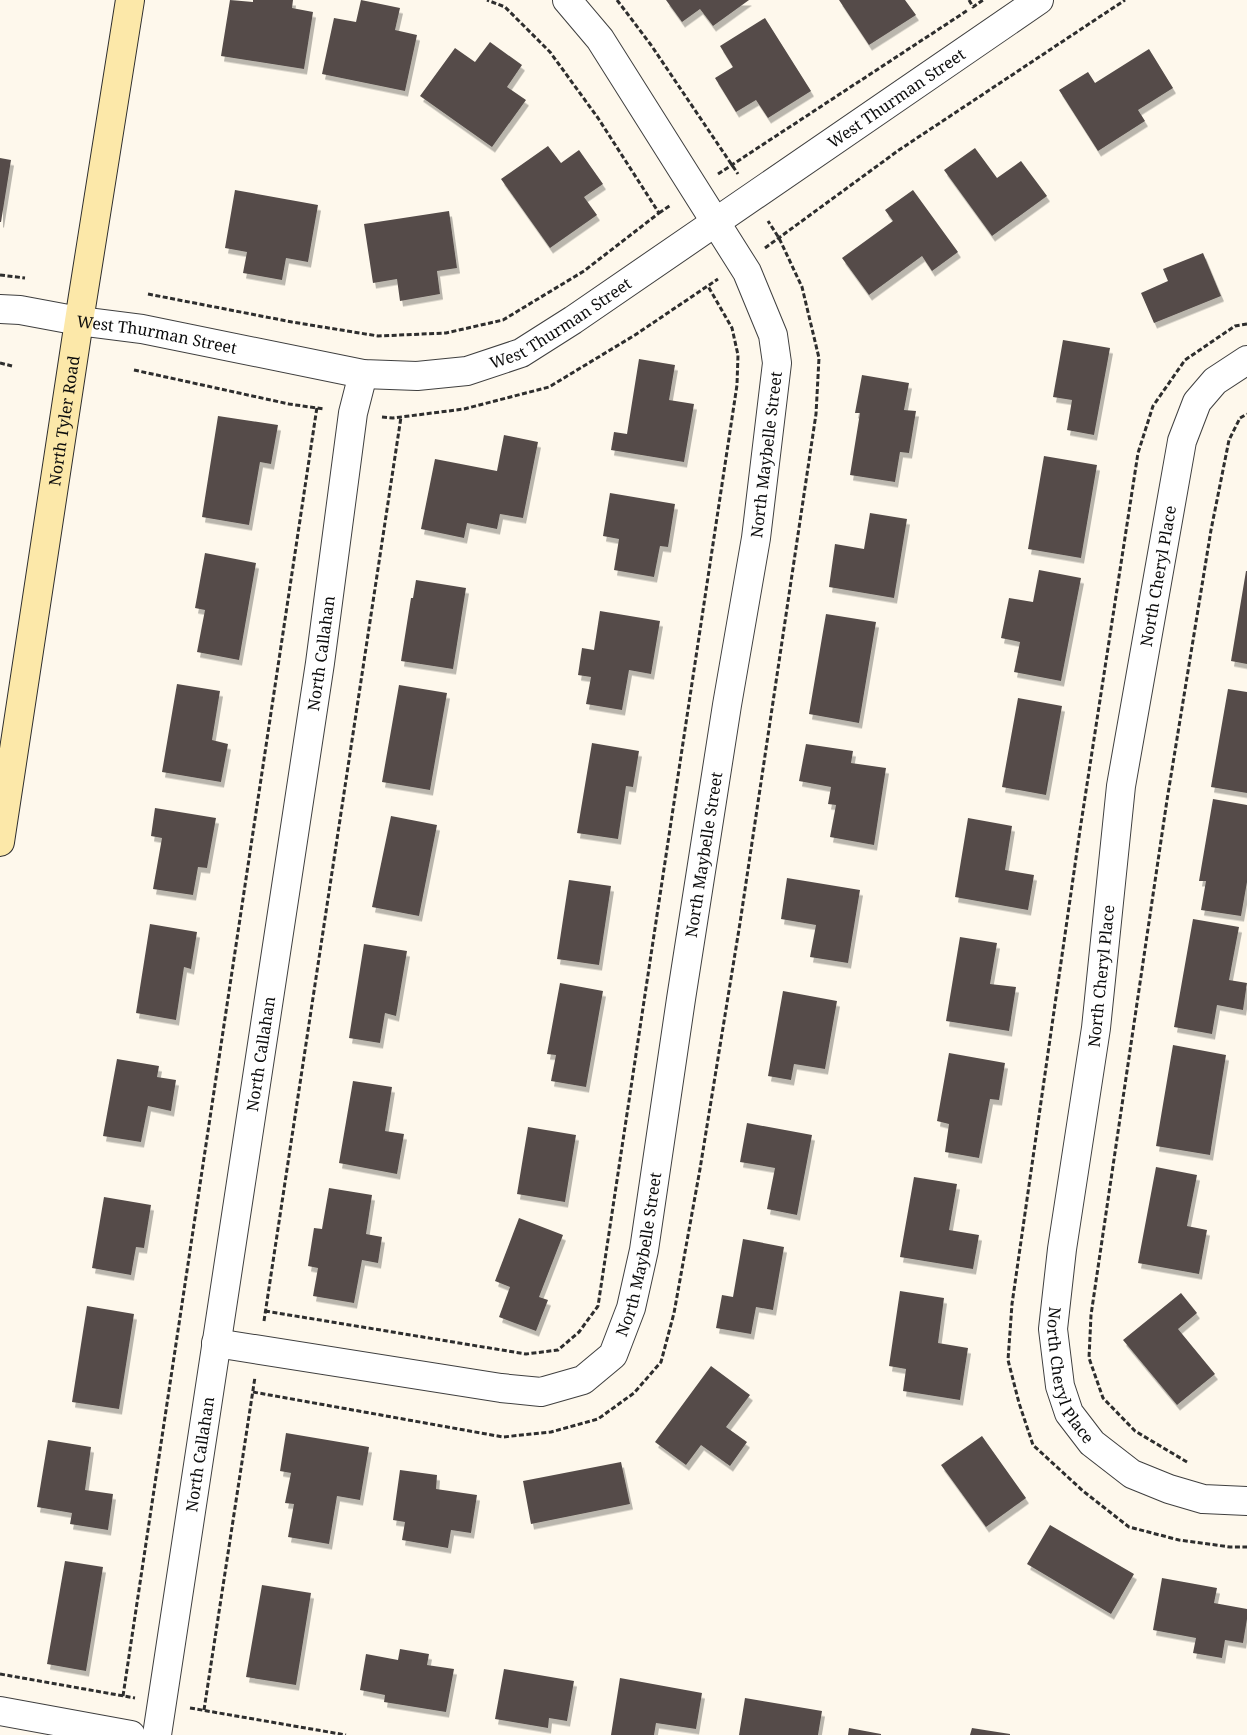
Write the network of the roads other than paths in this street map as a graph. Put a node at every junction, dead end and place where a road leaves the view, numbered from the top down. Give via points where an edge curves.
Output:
1 (130, 0) edge
2 (566, 0) edge
3 (1032, 2) edge
4 (716, 221) junction
5 (0, 309) edge
6 (79, 321) junction
7 (1247, 360) edge
8 (363, 374) junction
9 (0, 842) edge
10 (216, 1343) junction
11 (1247, 1501) edge
12 (0, 1711) edge
13 (131, 1735) edge
14 (157, 1735) edge

1 - 6 main road, North Tyler Road
2 - 4 street, North Maybelle Street via 600,39
3 - 4 street, West Thurman Street
4 - 8 street, West Thurman Street via 521,353 467,371 417,376
4 - 10 street, North Maybelle Street via 747,272 773,335 778,364 756,538 685,969 644,1250 631,1308 613,1355 583,1380 542,1392
5 - 6 street, West Thurman Street
6 - 8 street, West Thurman Street via 142,329
6 - 9 main road, North Tyler Road
7 - 11 street, North Cheryl Place via 1215,381 1197,402 1182,440 1121,786 1096,1028 1053,1329 1060,1386 1069,1413 1092,1443 1132,1474 1169,1489 1204,1498
8 - 10 street, North Callahan via 353,412 320,663
10 - 14 street, North Callahan
12 - 13 street

